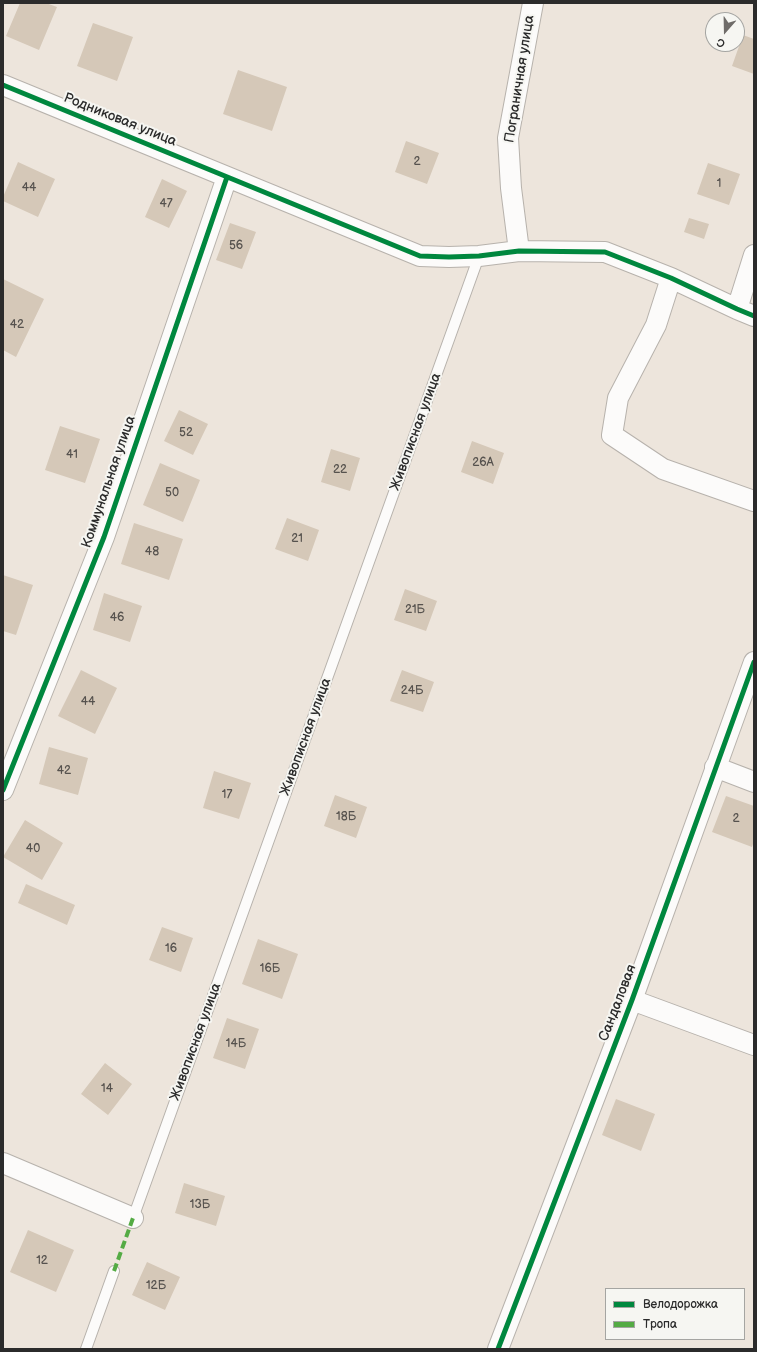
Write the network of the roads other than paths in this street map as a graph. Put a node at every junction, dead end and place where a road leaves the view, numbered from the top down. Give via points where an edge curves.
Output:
1 (533, 3) edge
2 (4, 90) edge
3 (227, 177) junction
4 (519, 251) junction
5 (754, 255) edge
6 (479, 256) junction
7 (671, 278) junction
8 (746, 312) edge
9 (754, 501) edge
10 (754, 662) edge
11 (715, 767) junction
12 (754, 782) edge
13 (3, 790) edge
14 (632, 1000) junction
15 (754, 1045) edge
16 (3, 1163) edge
17 (133, 1218) joint
18 (114, 1271) dead end
19 (86, 1349) edge
20 (498, 1349) edge

1 - 4 street, Пограничная улица via 508,138
2 - 3 street, Родниковая улица
3 - 6 street, Родниковая улица via 420,256
3 - 13 street, Коммунальная улица via 104,537
4 - 6 street, Родниковая улица
4 - 7 street, Родниковая улица via 605,252
5 - 8 street
6 - 17 lane, Живописная улица
7 - 8 street, Родниковая улица
7 - 9 street via 656,324 618,398 612,434 663,469
10 - 11 street, Сандаловая
11 - 12 street
11 - 14 street, Сандаловая
14 - 15 street
14 - 20 street, Сандаловая
16 - 17 street
18 - 19 lane

